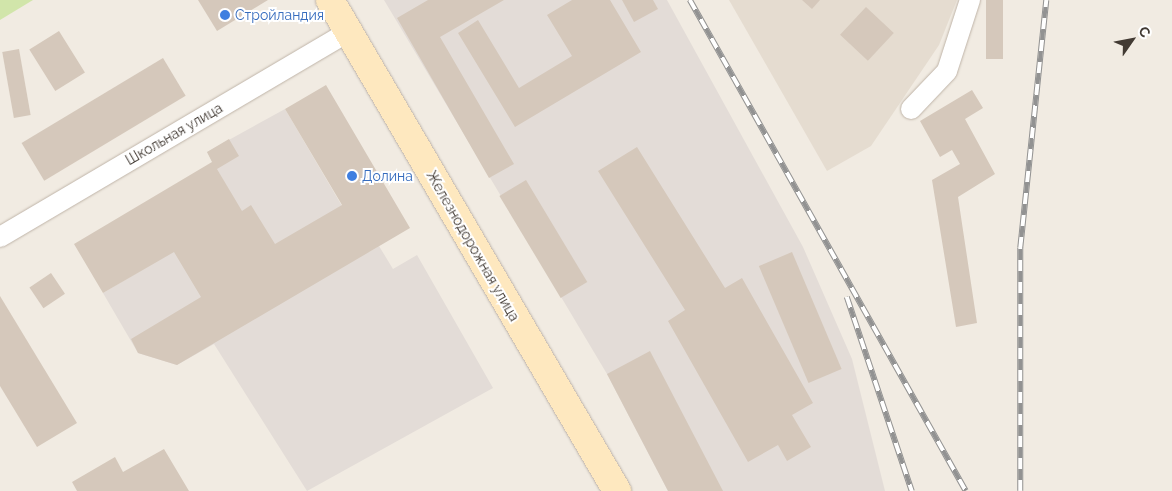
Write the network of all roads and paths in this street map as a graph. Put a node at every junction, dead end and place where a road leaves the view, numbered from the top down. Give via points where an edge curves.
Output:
1 (330, 0) edge
2 (970, 0) edge
3 (348, 32) junction
4 (911, 109) dead end
5 (0, 237) edge
6 (617, 491) edge

1 - 3 main road, Железнодорожная улица
2 - 4 street via 946,71
3 - 5 street, Школьная улица
3 - 6 main road, Железнодорожная улица

